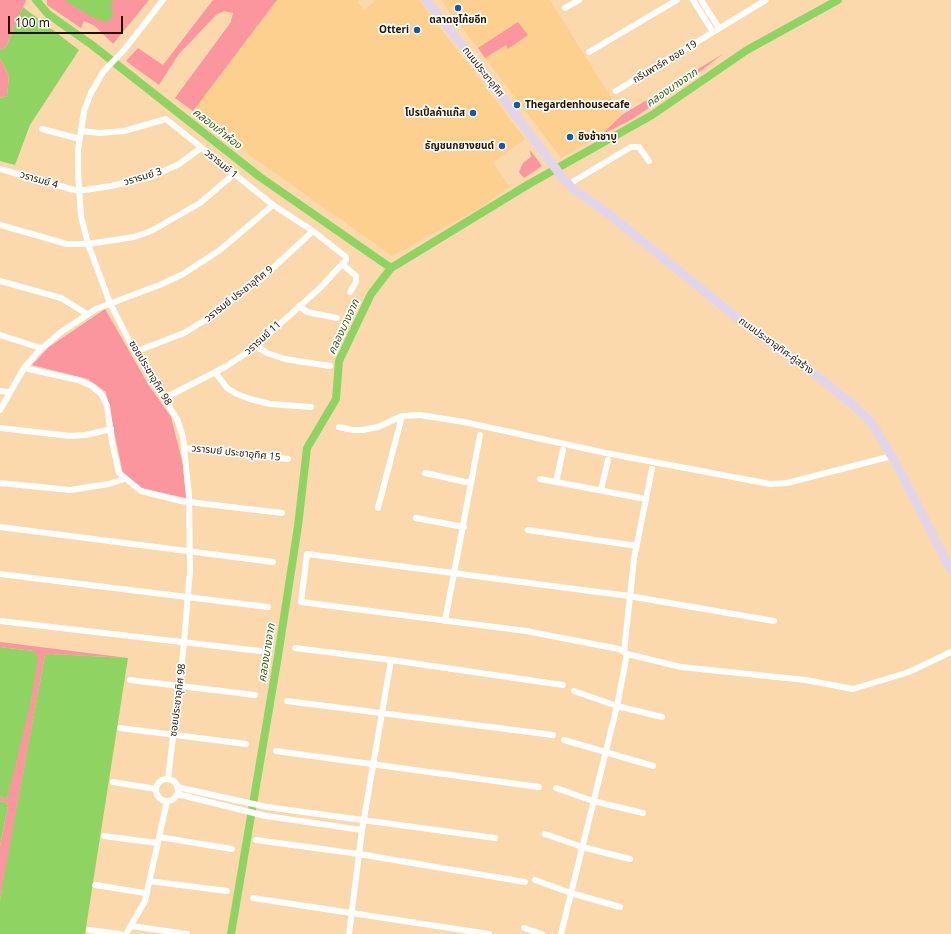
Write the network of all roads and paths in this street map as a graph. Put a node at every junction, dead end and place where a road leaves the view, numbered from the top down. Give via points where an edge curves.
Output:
1 (163, 0) edge
2 (426, 0) edge
3 (579, 0) edge
4 (677, 0) edge
5 (693, 0) edge
6 (702, 0) edge
7 (766, 0) edge
8 (565, 8) dead end
9 (719, 28) junction
10 (713, 32) junction
11 (589, 52) dead end
12 (616, 91) dead end
13 (42, 129) dead end
14 (81, 131) junction
15 (80, 139) junction
16 (202, 148) junction
17 (649, 161) dead end
18 (552, 164) joint
19 (0, 169) edge
20 (234, 174) junction
21 (569, 184) junction
22 (78, 191) junction
23 (272, 204) junction
24 (0, 225) edge
25 (313, 231) junction
26 (88, 244) junction
27 (347, 258) joint
28 (342, 264) junction
29 (0, 281) edge
30 (350, 292) dead end
31 (110, 303) junction
32 (299, 306) junction
33 (87, 314) junction
34 (337, 318) dead end
35 (0, 335) edge
36 (256, 346) junction
37 (41, 348) junction
38 (135, 352) junction
39 (330, 366) dead end
40 (24, 368) junction
41 (215, 372) junction
42 (0, 391) edge
43 (8, 392) junction
44 (165, 398) junction
45 (311, 407) dead end
46 (0, 410) edge
47 (402, 416) junction
48 (339, 427) dead end
49 (0, 428) edge
50 (111, 429) junction
51 (480, 435) dead end
52 (184, 448) junction
53 (563, 450) dead end
54 (892, 456) junction
55 (288, 459) dead end
56 (608, 460) dead end
57 (652, 469) dead end
58 (425, 473) dead end
59 (124, 479) junction
60 (540, 479) dead end
61 (556, 482) junction
62 (0, 483) edge
63 (470, 483) junction
64 (601, 490) junction
65 (646, 499) junction
66 (189, 502) junction
67 (378, 508) dead end
68 (282, 513) dead end
69 (416, 518) dead end
70 (0, 527) edge
71 (464, 527) junction
72 (528, 530) dead end
73 (637, 546) junction
74 (190, 551) junction
75 (273, 562) dead end
76 (951, 570) edge
77 (454, 573) junction
78 (0, 574) edge
79 (630, 596) junction
80 (188, 598) junction
81 (268, 607) dead end
82 (0, 621) edge
83 (445, 621) junction
84 (774, 621) dead end
85 (184, 643) junction
86 (295, 648) dead end
87 (260, 651) dead end
88 (951, 652) edge
89 (625, 653) junction
90 (391, 660) junction
91 (130, 680) dead end
92 (563, 685) dead end
93 (180, 686) junction
94 (574, 691) dead end
95 (255, 696) dead end
96 (287, 701) dead end
97 (617, 706) junction
98 (383, 713) junction
99 (662, 717) dead end
100 (120, 728) dead end
101 (174, 735) junction
102 (553, 735) dead end
103 (564, 740) dead end
104 (246, 744) dead end
105 (276, 751) dead end
106 (605, 753) junction
107 (374, 764) junction
108 (653, 766) dead end
109 (168, 779) junction
110 (113, 782) dead end
111 (177, 787) junction
112 (539, 787) dead end
113 (556, 788) dead end
114 (156, 790) junction
115 (177, 794) junction
116 (167, 801) junction
117 (593, 801) junction
118 (643, 813) dead end
119 (364, 821) junction
120 (362, 830) junction
121 (544, 834) dead end
122 (104, 836) dead end
123 (495, 838) dead end
124 (158, 840) junction
125 (256, 840) dead end
126 (582, 847) junction
127 (232, 849) dead end
128 (359, 854) junction
129 (630, 859) dead end
130 (535, 880) dead end
131 (150, 881) junction
132 (525, 882) dead end
133 (95, 885) dead end
134 (227, 891) dead end
135 (145, 893) junction
136 (571, 893) junction
137 (253, 898) dead end
138 (620, 907) dead end
139 (352, 913) junction
140 (131, 926) junction
141 (524, 928) dead end
142 (88, 930) dead end
143 (120, 934) edge
144 (126, 934) edge
145 (187, 934) edge
146 (349, 934) edge
147 (489, 934) edge
148 (542, 934) edge
149 (561, 934) edge

1 - 14 street, ซอยประชาอุทิศ 98 via 124,50 103,72 84,110
2 - 18 main road, ถนนประชาอุทิศ
3 - 8 street
4 - 11 street
5 - 10 street
6 - 9 street
7 - 9 street, กรีนพาร์ค ซอย 19
9 - 10 street, กรีนพาร์ค ซอย 19
10 - 12 street, กรีนพาร์ค ซอย 19
13 - 15 street
14 - 15 street, ซอยประชาอุทิศ 98
14 - 16 street, วรารมย์ 1 via 124,131 163,119
15 - 22 street, ซอยประชาอุทิศ 98
16 - 20 street, วรารมย์ 1
16 - 22 street, วรารมย์ 3 via 179,164 151,177
17 - 21 street via 639,147 631,147
18 - 21 main road, ถนนประชาอุทิศ-คู่สร้าง
19 - 22 street, วรารมย์ 4
20 - 23 street, วรารมย์ 1
20 - 26 street via 200,203 151,231 134,237
21 - 54 main road, ถนนประชาอุทิศ-คู่สร้าง via 741,321 818,376 852,404 872,423
22 - 26 street, ซอยประชาอุทิศ 98
23 - 25 street, วรารมย์ 1
23 - 31 street via 237,237 201,263 162,284
24 - 26 street via 66,244
25 - 27 street, วรารมย์ 1
25 - 38 street, วรารมย์ ประชาอุทิศ 9 via 274,267 212,316 184,333
26 - 31 street, ซอยประชาอุทิศ 98
27 - 28 street, วรารมย์ 11
28 - 30 street via 356,276 356,282
28 - 32 street, วรารมย์ 11
29 - 33 street via 61,298
31 - 33 street
31 - 38 street, ซอยประชาอุทิศ 98
32 - 34 street via 307,312
32 - 36 street, วรารมย์ 11
33 - 37 street
35 - 37 street
36 - 39 street via 280,357
36 - 41 street, วรารมย์ 11
37 - 40 street
38 - 44 street, ซอยประชาอุทิศ 98
40 - 43 street
40 - 50 street via 78,380 92,386 105,400
41 - 44 street, วรารมย์ 11
41 - 45 street via 227,388 250,399 270,404
42 - 43 street
43 - 46 street
44 - 52 street, ซอยประชาอุทิศ 98 via 177,419
47 - 48 street via 378,427 363,430
47 - 54 street via 420,415 464,422 606,453 770,484 786,483
47 - 67 street
49 - 50 street via 70,436
50 - 59 street via 119,473
51 - 63 street
52 - 55 street, วรารมย์ ประชาอุทิศ 15
52 - 66 street, ซอยประชาอุทิศ 98
53 - 61 street
54 - 76 main road, ถนนประชาอุทิศ-คู่สร้าง
56 - 64 street
57 - 65 street
58 - 63 street
59 - 62 street via 70,490
59 - 66 street via 140,491
60 - 61 street
61 - 64 street
63 - 71 street
64 - 65 street
65 - 73 street
66 - 68 street
66 - 74 street, ซอยประชาอุทิศ 98
69 - 71 street
70 - 74 street
71 - 77 street
72 - 73 street
73 - 79 street
74 - 75 street
74 - 80 street, ซอยประชาอุทิศ 98
77 - 79 street
77 - 83 street
77 - 83 street via 307,554 301,602
78 - 80 street
79 - 84 street
79 - 89 street
80 - 81 street
80 - 85 street, ซอยประชาอุทิศ 98
82 - 85 street
83 - 89 street via 526,631 619,649
85 - 87 street
85 - 93 street, ซอยประชาอุทิศ 98
86 - 90 street
88 - 89 street via 909,672 853,689 806,680 681,667
89 - 97 street
90 - 92 street
90 - 98 street
91 - 93 street
93 - 95 street
93 - 101 street, ซอยประชาอุทิศ 98
94 - 97 street
96 - 98 street
97 - 99 street
97 - 106 street
98 - 102 street
98 - 107 street
100 - 101 street
101 - 104 street
101 - 109 street, ซอยประชาอุทิศ 98
103 - 106 street
105 - 107 street
106 - 108 street
106 - 117 street
107 - 112 street
107 - 119 street
109 - 111 street
109 - 114 street via 160,782
110 - 114 street
111 - 115 street
111 - 119 street via 242,802
113 - 117 street
114 - 116 street via 159,798
115 - 116 street via 172,800
115 - 120 street via 240,811
116 - 124 street
117 - 118 street
117 - 126 street
119 - 120 street
119 - 123 street
120 - 128 street
121 - 126 street
122 - 124 street
124 - 127 street
124 - 131 street
125 - 128 street
126 - 129 street
126 - 136 street
128 - 132 street
128 - 139 street
130 - 136 street
131 - 134 street
131 - 135 street
133 - 135 street
135 - 140 street via 142,906
136 - 138 street
136 - 149 street
137 - 139 street
139 - 146 street
139 - 147 street
140 - 144 street
140 - 145 street
141 - 148 street
142 - 143 street

